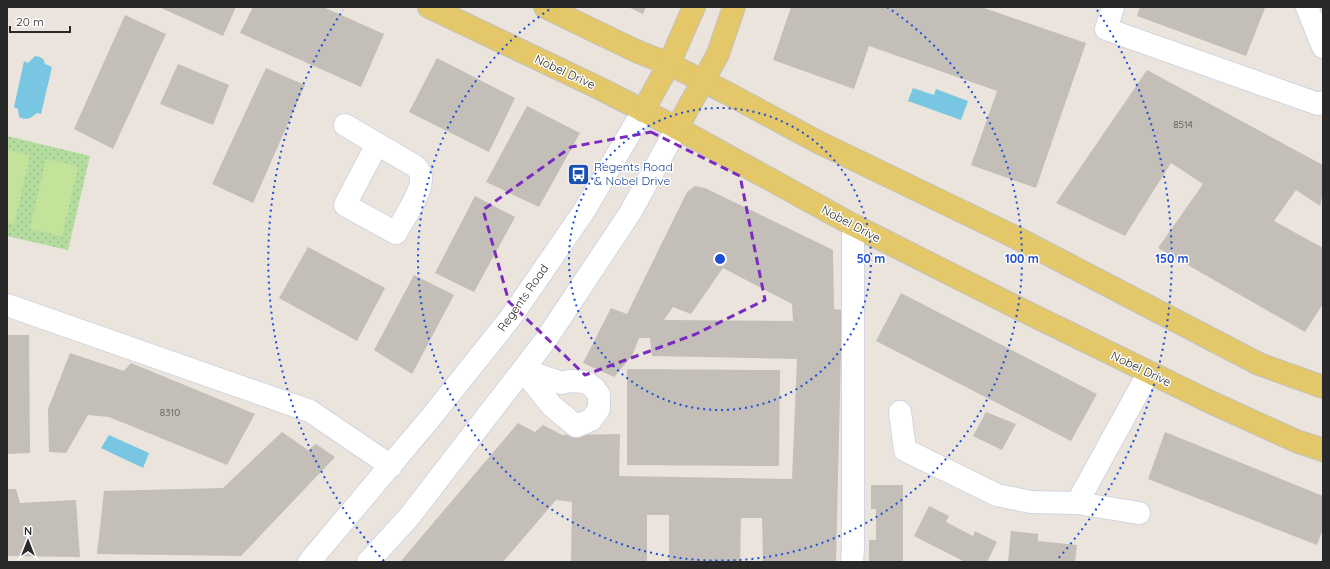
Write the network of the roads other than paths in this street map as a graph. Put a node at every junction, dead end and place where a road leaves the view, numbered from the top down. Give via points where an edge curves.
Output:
1 (429, 7) edge
2 (545, 7) edge
3 (694, 7) edge
4 (734, 7) edge
5 (1113, 7) edge
6 (1307, 7) edge
7 (1323, 47) edge
8 (669, 64) junction
9 (703, 80) junction
10 (1323, 102) edge
11 (643, 111) junction
12 (345, 125) dead end
13 (677, 128) junction
14 (377, 144) dead end
15 (853, 225) junction
16 (7, 305) edge
17 (1148, 372) junction
18 (1323, 387) edge
19 (900, 412) dead end
20 (1323, 450) edge
21 (391, 466) junction
22 (1077, 503) junction
23 (1139, 513) dead end
24 (310, 562) edge
25 (368, 562) edge
26 (852, 562) edge

1 - 11 main road, Nobel Drive
2 - 8 main road
3 - 8 main road, Regents Road
4 - 9 main road via 718,54
5 - 10 street via 1106,29 1318,104
6 - 7 street
8 - 9 main road
8 - 11 main road, Regents Road
9 - 13 main road
9 - 18 main road via 818,142 1017,238 1259,364
11 - 13 main road, Nobel Drive
11 - 21 street, Regents Road via 584,211 511,317
12 - 14 street
13 - 15 main road, Nobel Drive
13 - 25 street via 630,213 545,341 409,517
15 - 17 main road, Nobel Drive
15 - 26 street
16 - 21 street via 310,411
17 - 20 main road, Nobel Drive via 1296,441
17 - 22 street
19 - 22 street via 905,450 997,495 1030,502
21 - 24 street, Regents Road
22 - 23 street

